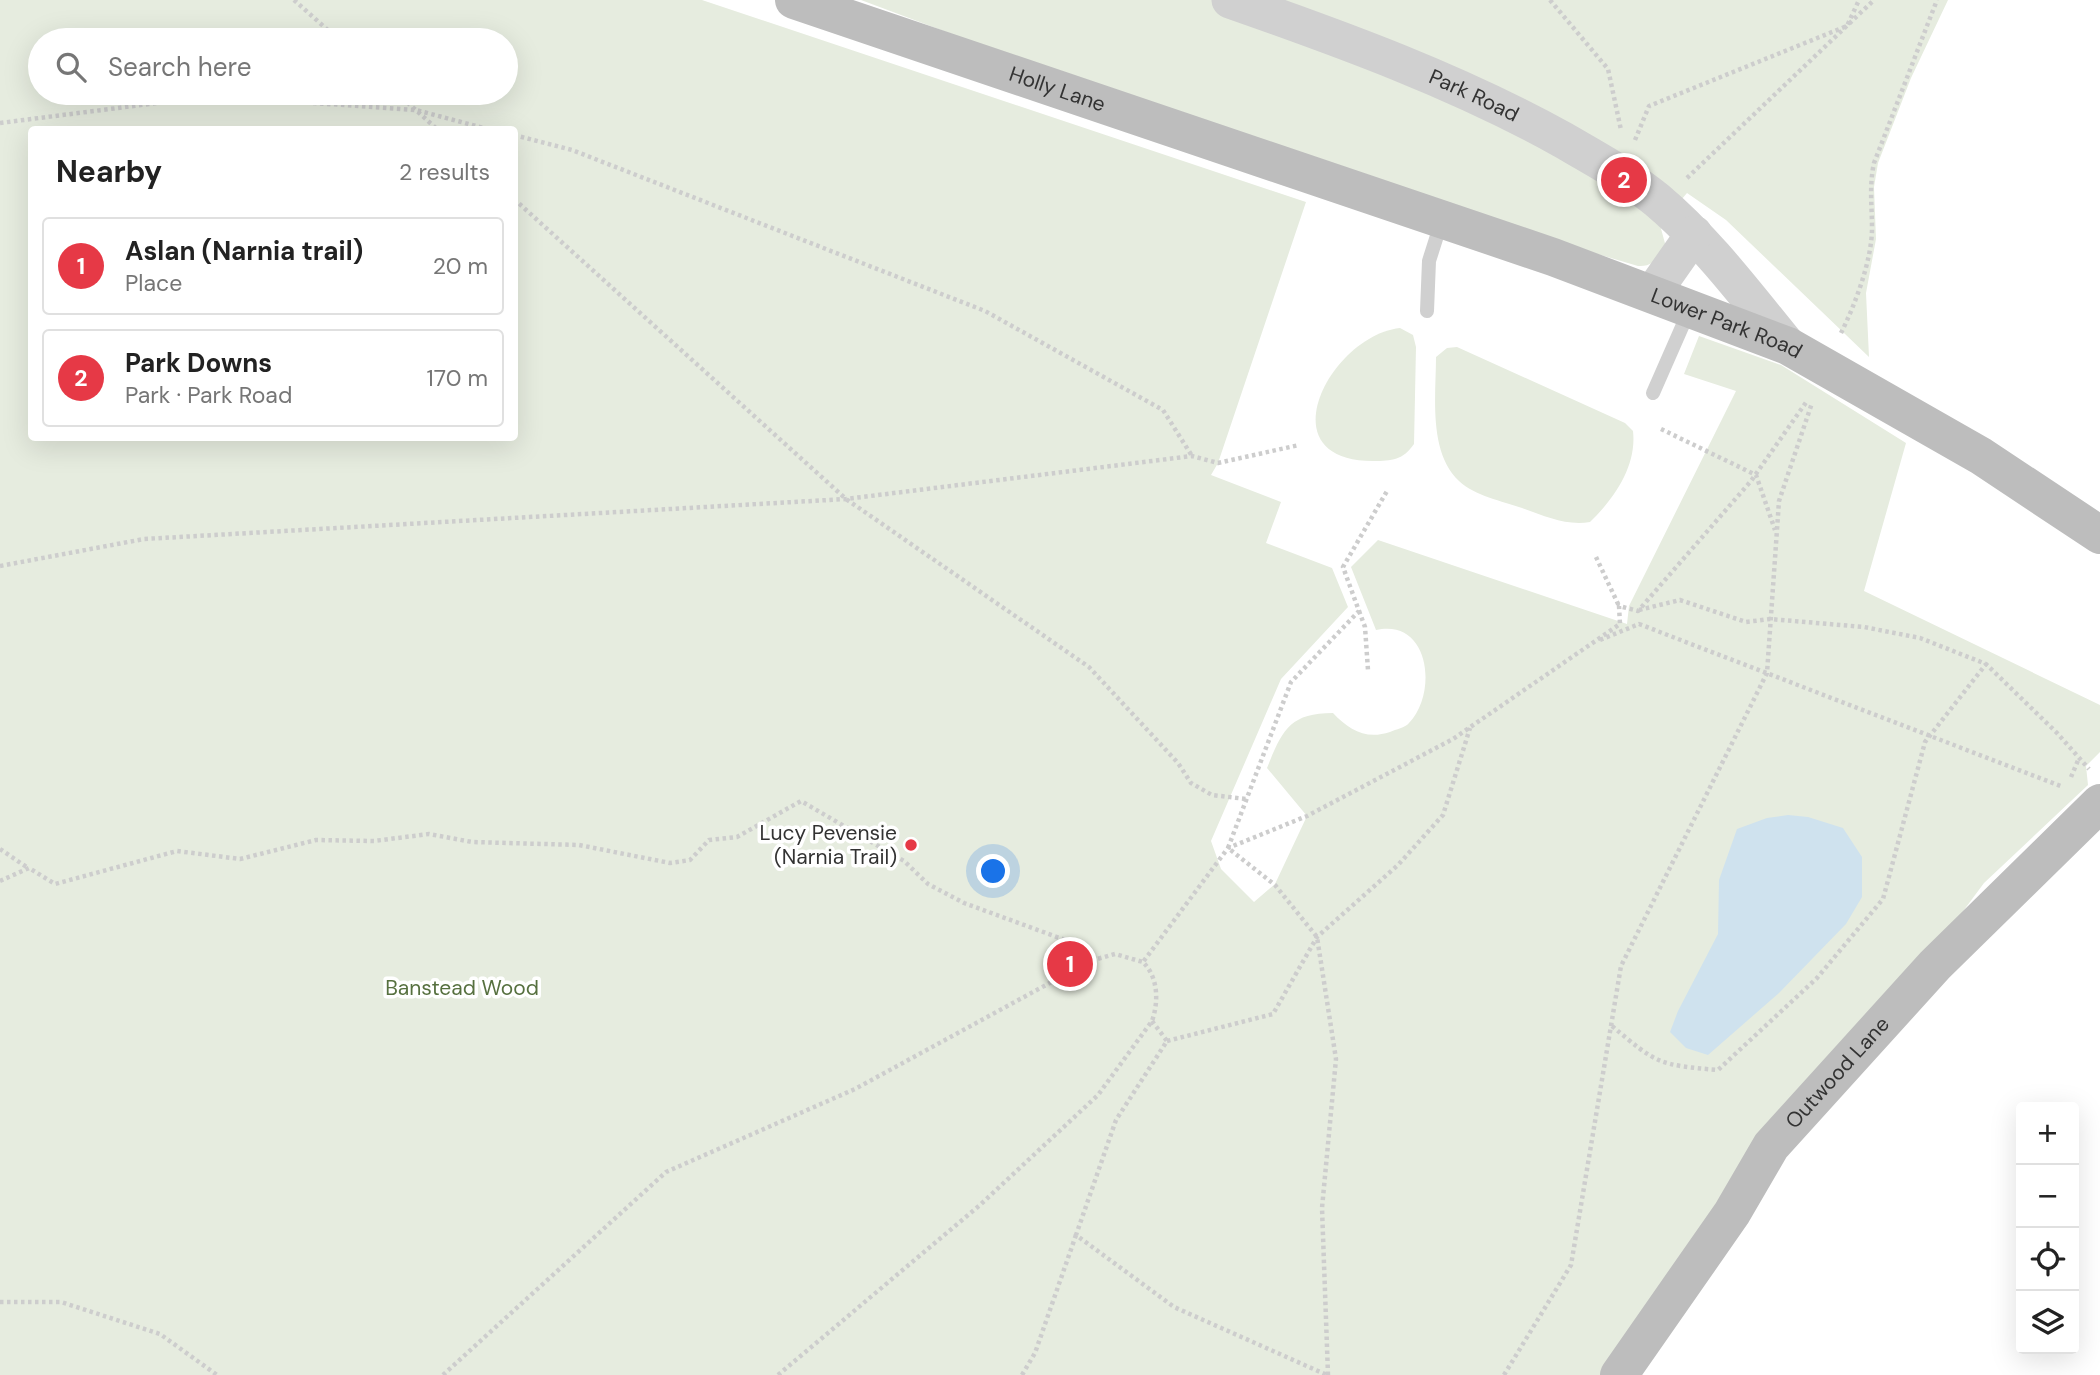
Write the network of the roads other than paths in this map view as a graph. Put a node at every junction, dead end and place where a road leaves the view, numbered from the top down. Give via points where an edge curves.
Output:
1 (794, 0) edge
2 (1230, 0) edge
3 (1321, 179) joint
4 (1442, 219) junction
5 (1694, 234) junction
6 (1652, 294) junction
7 (1690, 309) junction
8 (1427, 311) dead end
9 (1788, 346) junction
10 (1653, 393) dead end
11 (2100, 535) edge
12 (2096, 788) edge
13 (1619, 1375) edge

1 - 3 main road, Holly Lane
2 - 5 street, Park Road via 1343,40 1515,113 1655,198
3 - 4 main road, Lower Park Road
4 - 6 main road, Lower Park Road
4 - 8 lane via 1429,261
5 - 6 street
5 - 9 street, Park Road
6 - 7 main road, Lower Park Road
7 - 9 main road, Lower Park Road
7 - 10 lane
9 - 11 main road, Lower Park Road via 1822,376 1981,456
12 - 13 main road, Outwood Lane via 1772,1146 1732,1213

